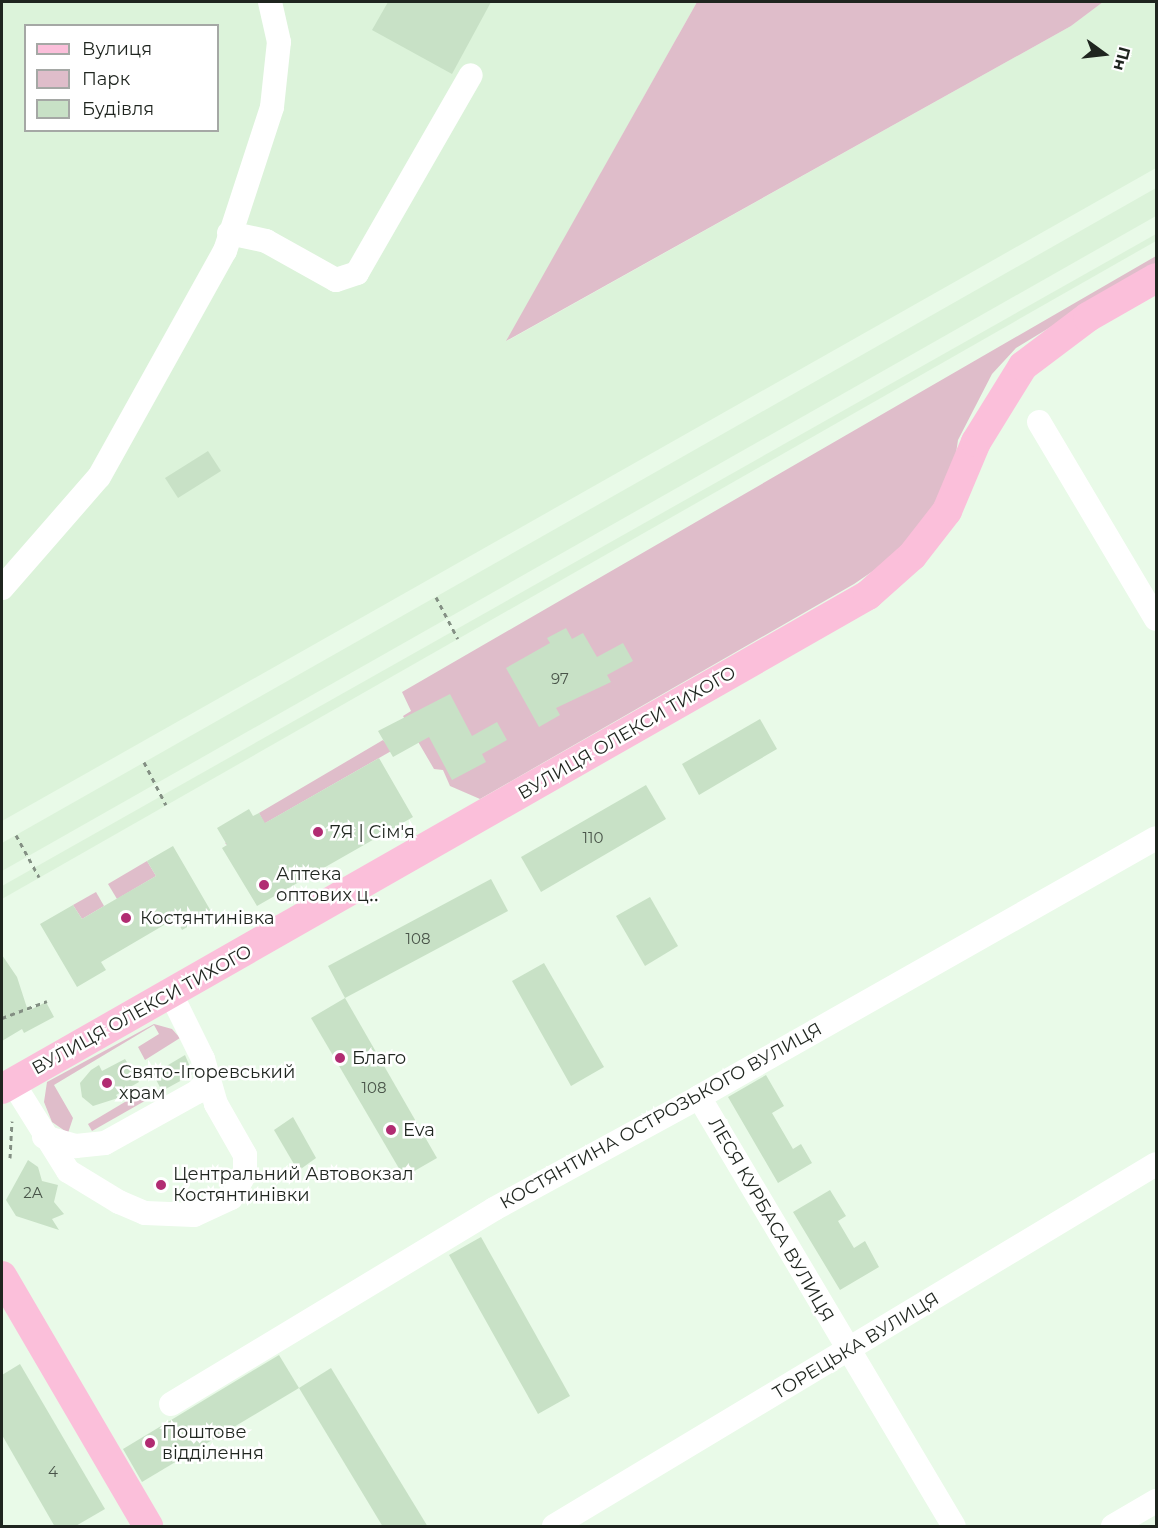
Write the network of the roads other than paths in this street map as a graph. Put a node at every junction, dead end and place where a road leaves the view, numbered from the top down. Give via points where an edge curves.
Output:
1 (270, 2) edge
2 (471, 75) dead end
3 (229, 233) junction
4 (1156, 278) edge
5 (1039, 422) dead end
6 (2, 588) edge
7 (1156, 619) edge
8 (1156, 838) edge
9 (171, 994) junction
10 (208, 1078) junction
11 (9, 1096) edge
12 (699, 1097) junction
13 (45, 1137) junction
14 (105, 1143) junction
15 (1156, 1164) edge
16 (96, 1189) junction
17 (2, 1276) edge
18 (848, 1352) junction
19 (171, 1404) dead end
20 (1156, 1501) edge
21 (148, 1527) edge
22 (554, 1527) edge
23 (954, 1527) edge
24 (1113, 1527) edge

1 - 3 street via 279,42 272,107
2 - 3 street via 357,273 336,280 266,241
3 - 6 street via 225,251 147,386 120,445 99,477
4 - 9 main road, ВУЛИЦЯ ОЛЕКСИ ТИХОГО via 1088,317 1023,366 999,399 976,442 947,511 912,556 868,595
5 - 7 street
8 - 12 street, КОСТЯНТИНА ОСТРОЗЬКОГО ВУЛИЦЯ
9 - 10 street
9 - 11 main road, ВУЛИЦЯ ОЛЕКСИ ТИХОГО
10 - 14 street via 197,1092
10 - 16 street via 216,1104 245,1155 245,1174 231,1198 194,1215 171,1215 144,1213
11 - 13 street
12 - 18 street, ЛЕСЯ КУРБАСА ВУЛИЦЯ
12 - 19 street, КОСТЯНТИНА ОСТРОЗЬКОГО ВУЛИЦЯ via 494,1209
13 - 14 street via 76,1146
13 - 16 street via 68,1171
14 - 16 street via 94,1159 91,1177
15 - 18 street, ТОРЕЦЬКА ВУЛИЦЯ
17 - 21 main road
18 - 22 street, ТОРЕЦЬКА ВУЛИЦЯ
18 - 23 street, ЛЕСЯ КУРБАСА ВУЛИЦЯ
20 - 24 street

